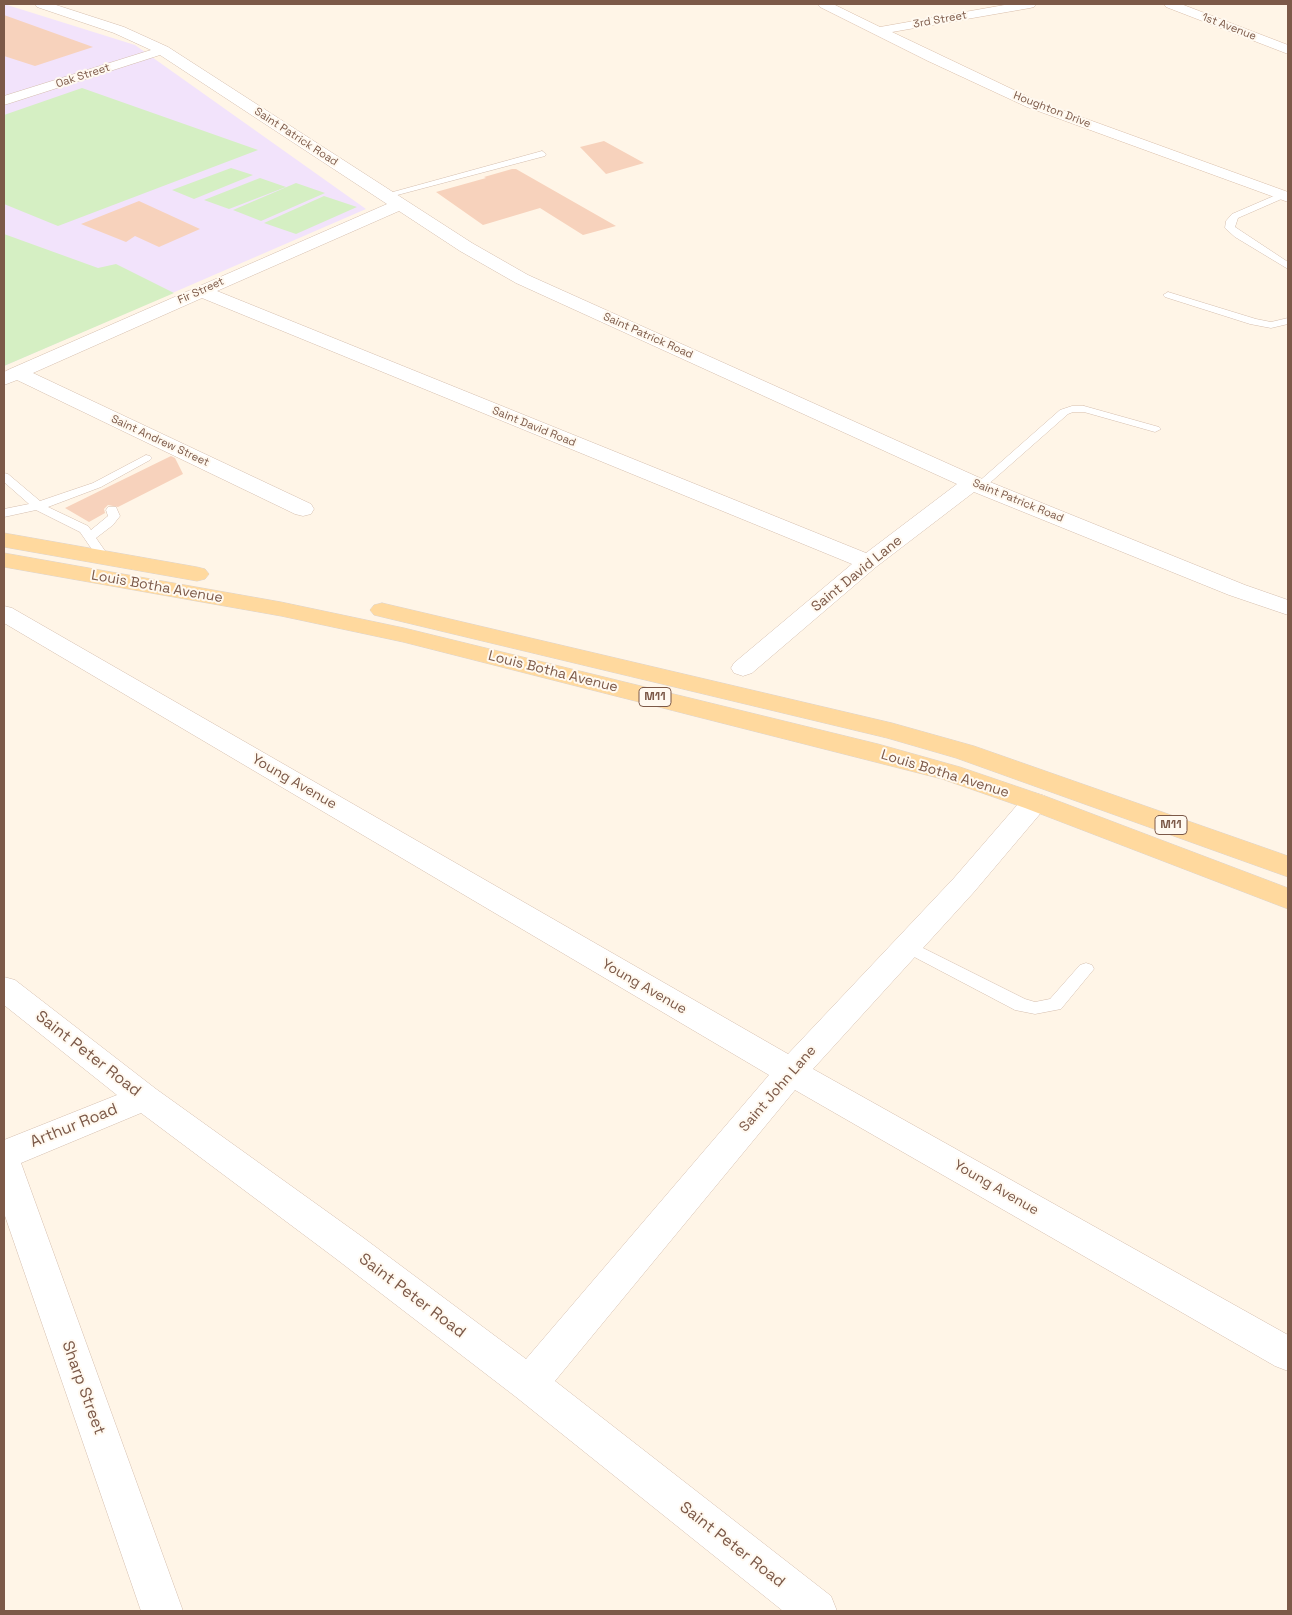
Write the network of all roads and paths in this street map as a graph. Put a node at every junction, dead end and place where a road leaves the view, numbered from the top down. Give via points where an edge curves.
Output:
1 (40, 4) edge
2 (824, 4) edge
3 (1030, 4) edge
4 (1170, 4) edge
5 (847, 16) junction
6 (930, 22) junction
7 (878, 31) junction
8 (163, 50) junction
9 (1288, 50) edge
10 (4, 101) edge
11 (542, 154) dead end
12 (1286, 196) edge
13 (393, 200) junction
14 (1288, 266) edge
15 (200, 291) junction
16 (1168, 295) dead end
17 (1288, 321) edge
18 (10, 376) edge
19 (1156, 429) dead end
20 (146, 458) dead end
21 (4, 476) edge
22 (976, 485) junction
23 (38, 506) junction
24 (303, 509) dead end
25 (112, 510) dead end
26 (4, 513) edge
27 (4, 540) edge
28 (97, 547) junction
29 (4, 560) edge
30 (868, 562) junction
31 (1288, 608) edge
32 (4, 613) edge
33 (743, 668) dead end
34 (1035, 802) junction
35 (1288, 867) edge
36 (1288, 899) edge
37 (907, 946) junction
38 (1086, 969) dead end
39 (4, 988) edge
40 (791, 1072) junction
41 (144, 1098) junction
42 (4, 1154) edge
43 (4, 1164) edge
44 (1288, 1354) edge
45 (529, 1384) junction
46 (813, 1610) edge
47 (162, 1611) edge

1 - 8 street, Saint Patrick Road via 119,30
2 - 5 street, Houghton Drive
3 - 6 street, 3rd Street
4 - 9 street, 1st Avenue
5 - 6 street via 888,23
5 - 7 street, Houghton Drive
6 - 7 street, 3rd Street
7 - 12 street, Houghton Drive via 1032,104
8 - 10 street, Oak Street
8 - 13 street, Saint Patrick Road
11 - 13 lane
12 - 14 lane via 1235,216 1230,228
13 - 15 street, Fir Street
13 - 22 street, Saint Patrick Road via 522,279
15 - 18 street, Fir Street
15 - 30 street, Saint David Road
16 - 17 lane via 1254,322 1271,325
18 - 24 street, Saint Andrew Street
19 - 22 lane via 1084,409 1072,409 1064,412
20 - 23 lane via 84,494
21 - 23 lane
22 - 30 street, Saint David Lane
22 - 31 street, Saint Patrick Road
23 - 26 lane
23 - 28 lane via 76,524
25 - 28 lane via 114,516
27 - 28 main road, Louis Botha Avenue / M11
28 - 35 main road, Louis Botha Avenue / M11 via 411,617 892,731 965,752
29 - 34 main road, Louis Botha Avenue / M11 via 281,608 404,635 878,753 951,773
30 - 33 street, Saint David Lane
32 - 40 street, Young Avenue
34 - 36 main road, Louis Botha Avenue / M11
34 - 37 street, Saint John Lane
37 - 38 lane via 1021,1005 1035,1008 1056,1004
37 - 40 street, Saint John Lane
39 - 41 street, Saint Peter Road
40 - 44 street, Young Avenue
40 - 45 street, Saint John Lane
41 - 42 street, Arthur Road
41 - 45 street, Saint Peter Road
43 - 47 street, Sharp Street
45 - 46 street, Saint Peter Road

